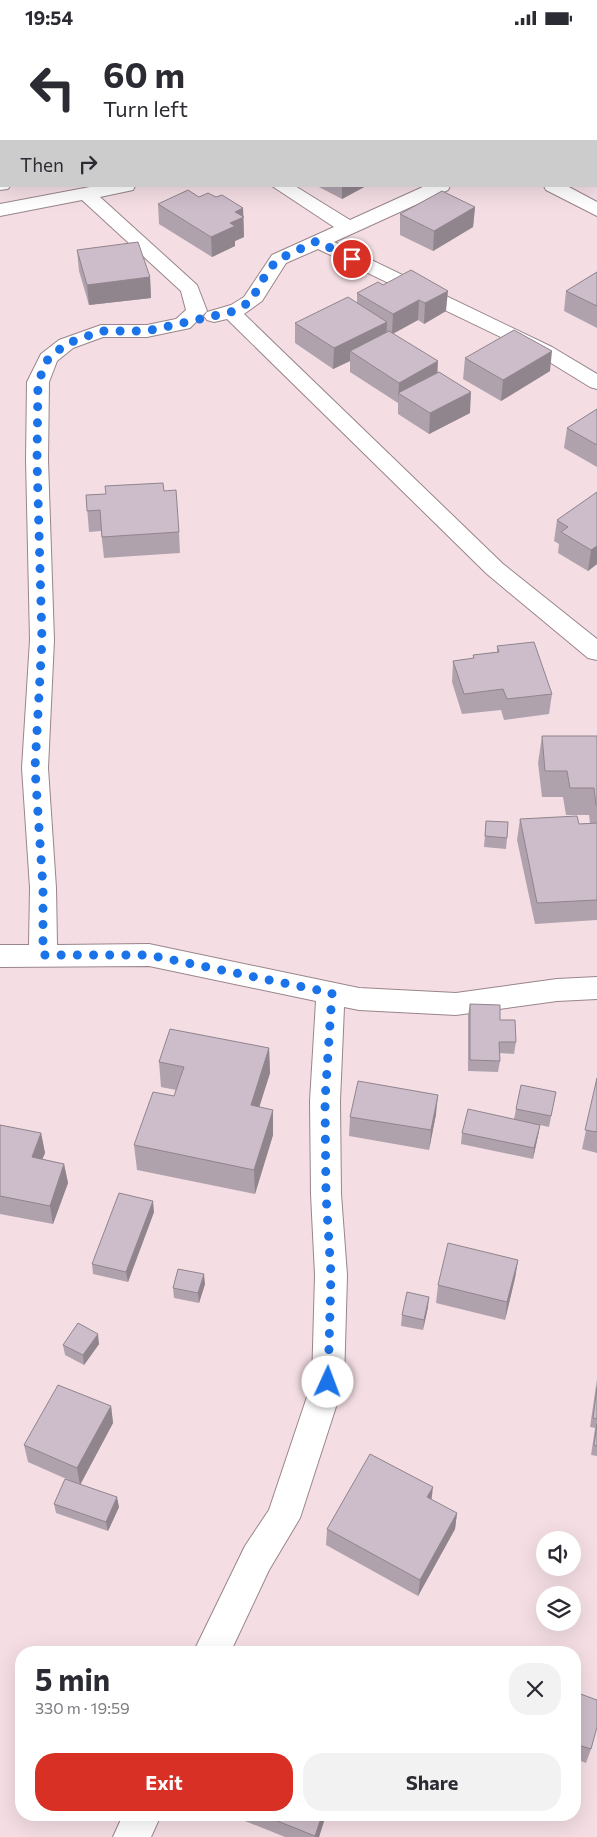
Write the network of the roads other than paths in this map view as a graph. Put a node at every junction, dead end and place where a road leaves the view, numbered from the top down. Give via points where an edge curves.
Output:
1 (3, 187) edge
2 (122, 187) edge
3 (283, 187) edge
4 (439, 187) edge
5 (555, 187) edge
6 (86, 195) junction
7 (22, 205) junction
8 (0, 210) edge
9 (597, 210) edge
10 (348, 227) junction
11 (317, 241) junction
12 (231, 312) junction
13 (183, 324) junction
14 (596, 380) edge
15 (597, 652) edge
16 (43, 955) junction
17 (0, 957) edge
18 (597, 988) edge
19 (332, 993) junction
20 (214, 1646) edge
21 (139, 1821) edge
22 (132, 1837) edge

1 - 7 street
2 - 6 street
3 - 10 street
4 - 10 street
5 - 9 street
6 - 7 street
6 - 13 street via 190,289 198,311
7 - 8 street
10 - 11 street
11 - 12 street via 279,259 269,269 250,302
11 - 14 street via 545,351
12 - 13 street
12 - 15 street via 495,569
13 - 16 street via 147,331 101,331 66,344 48,359 38,382 42,640 35,768 43,888
16 - 17 street
16 - 19 street via 149,955
18 - 19 street via 557,990 456,1005 359,999
19 - 20 street via 325,1101 331,1275 328,1382 283,1518 257,1558
21 - 22 street

